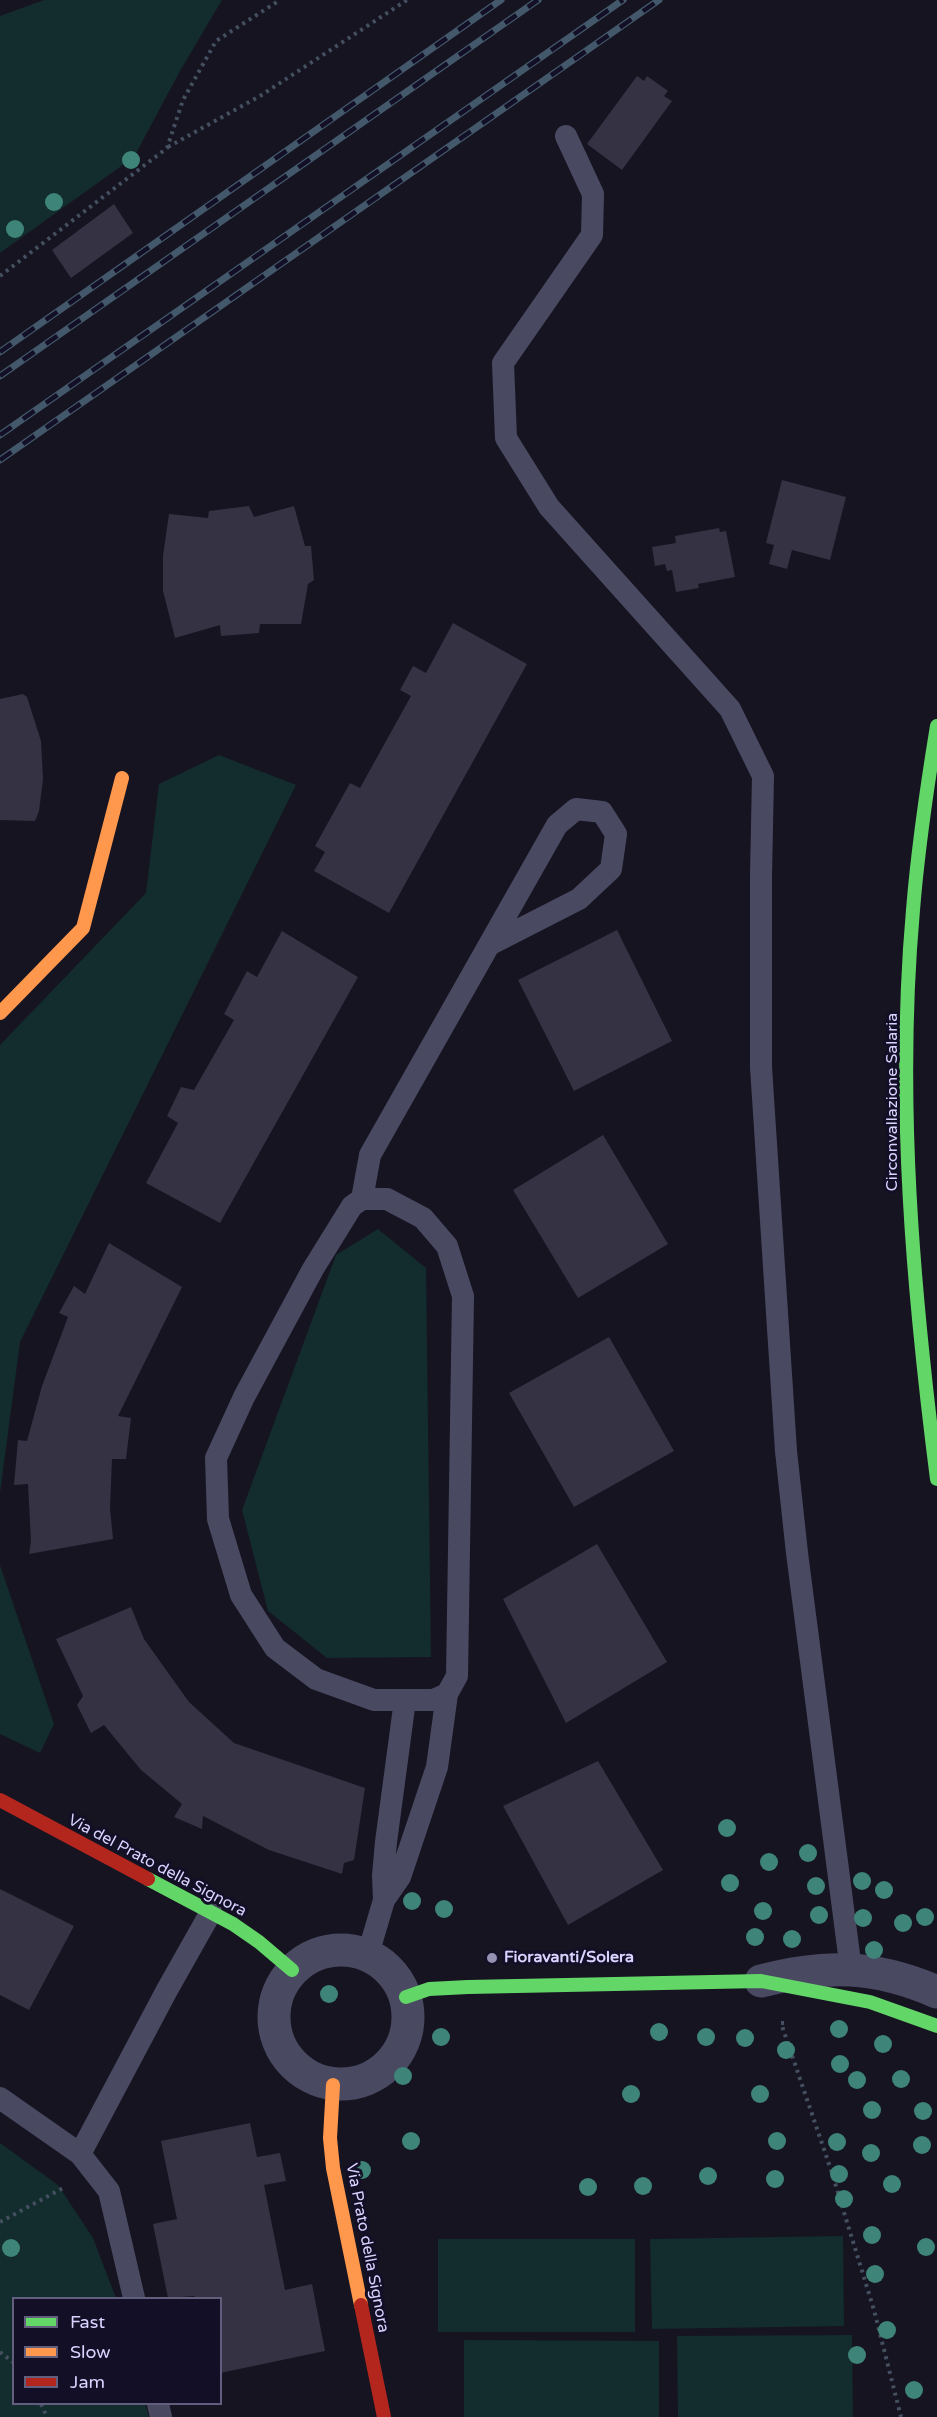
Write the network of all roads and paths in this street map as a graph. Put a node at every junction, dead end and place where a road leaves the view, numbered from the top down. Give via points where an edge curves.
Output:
1 (280, 0) edge
2 (407, 0) edge
3 (566, 136) dead end
4 (166, 148) junction
5 (0, 276) edge
6 (937, 726) edge
7 (122, 778) dead end
8 (489, 945) junction
9 (0, 1013) edge
10 (362, 1199) junction
11 (937, 1479) edge
12 (447, 1694) junction
13 (405, 1700) junction
14 (0, 1800) edge
15 (384, 1900) junction
16 (211, 1912) junction
17 (368, 1954) junction
18 (851, 1970) junction
19 (292, 1971) junction
20 (761, 1981) junction
21 (937, 1992) edge
22 (406, 1997) junction
23 (791, 2022) dead end
24 (937, 2026) edge
25 (333, 2085) junction
26 (0, 2098) edge
27 (80, 2154) junction
28 (95, 2171) junction
29 (0, 2222) edge
30 (134, 2297) edge
31 (0, 2352) edge
32 (12, 2361) edge
33 (384, 2417) edge
34 (901, 2417) edge

1 - 4 path via 216,41 183,100
2 - 4 path via 260,96
3 - 18 lane via 593,194 592,235 502,363 506,438 549,507 730,709 763,776 761,1067 786,1451
4 - 5 path
6 - 11 main road, Circonvallazione Salaria via 914,902 907,1103 916,1294
7 - 9 main road via 83,928
8 - 8 lane via 579,899 611,869 616,834 602,812 576,809 557,825
8 - 10 lane via 370,1155
10 - 12 lane via 387,1199 423,1218 447,1246 464,1296 457,1676
10 - 13 lane via 352,1206 313,1269 216,1458 218,1519 241,1595 275,1648 316,1680 374,1700
12 - 13 lane via 434,1700
12 - 15 lane via 437,1767 400,1877
13 - 15 lane via 386,1842
14 - 16 main road, Via del Prato della Signora
15 - 17 lane
16 - 19 main road, Via del Prato della Signora via 259,1941
16 - 27 lane
17 - 19 street via 349,1949 327,1950 309,1957
17 - 22 street via 393,1974
18 - 20 street via 811,1970
18 - 21 street via 885,1974
19 - 25 street via 275,2002 273,2021 278,2043 292,2065 312,2079
20 - 22 main road via 468,1987 429,1989
20 - 24 main road via 870,2002
22 - 25 street via 409,2016 398,2055 373,2077 354,2084
23 - 34 path via 781,2023 874,2310
25 - 33 main road, Via Prato della Signora via 333,2168
26 - 27 lane
27 - 28 lane
28 - 29 path
28 - 30 lane via 109,2191
31 - 32 path

